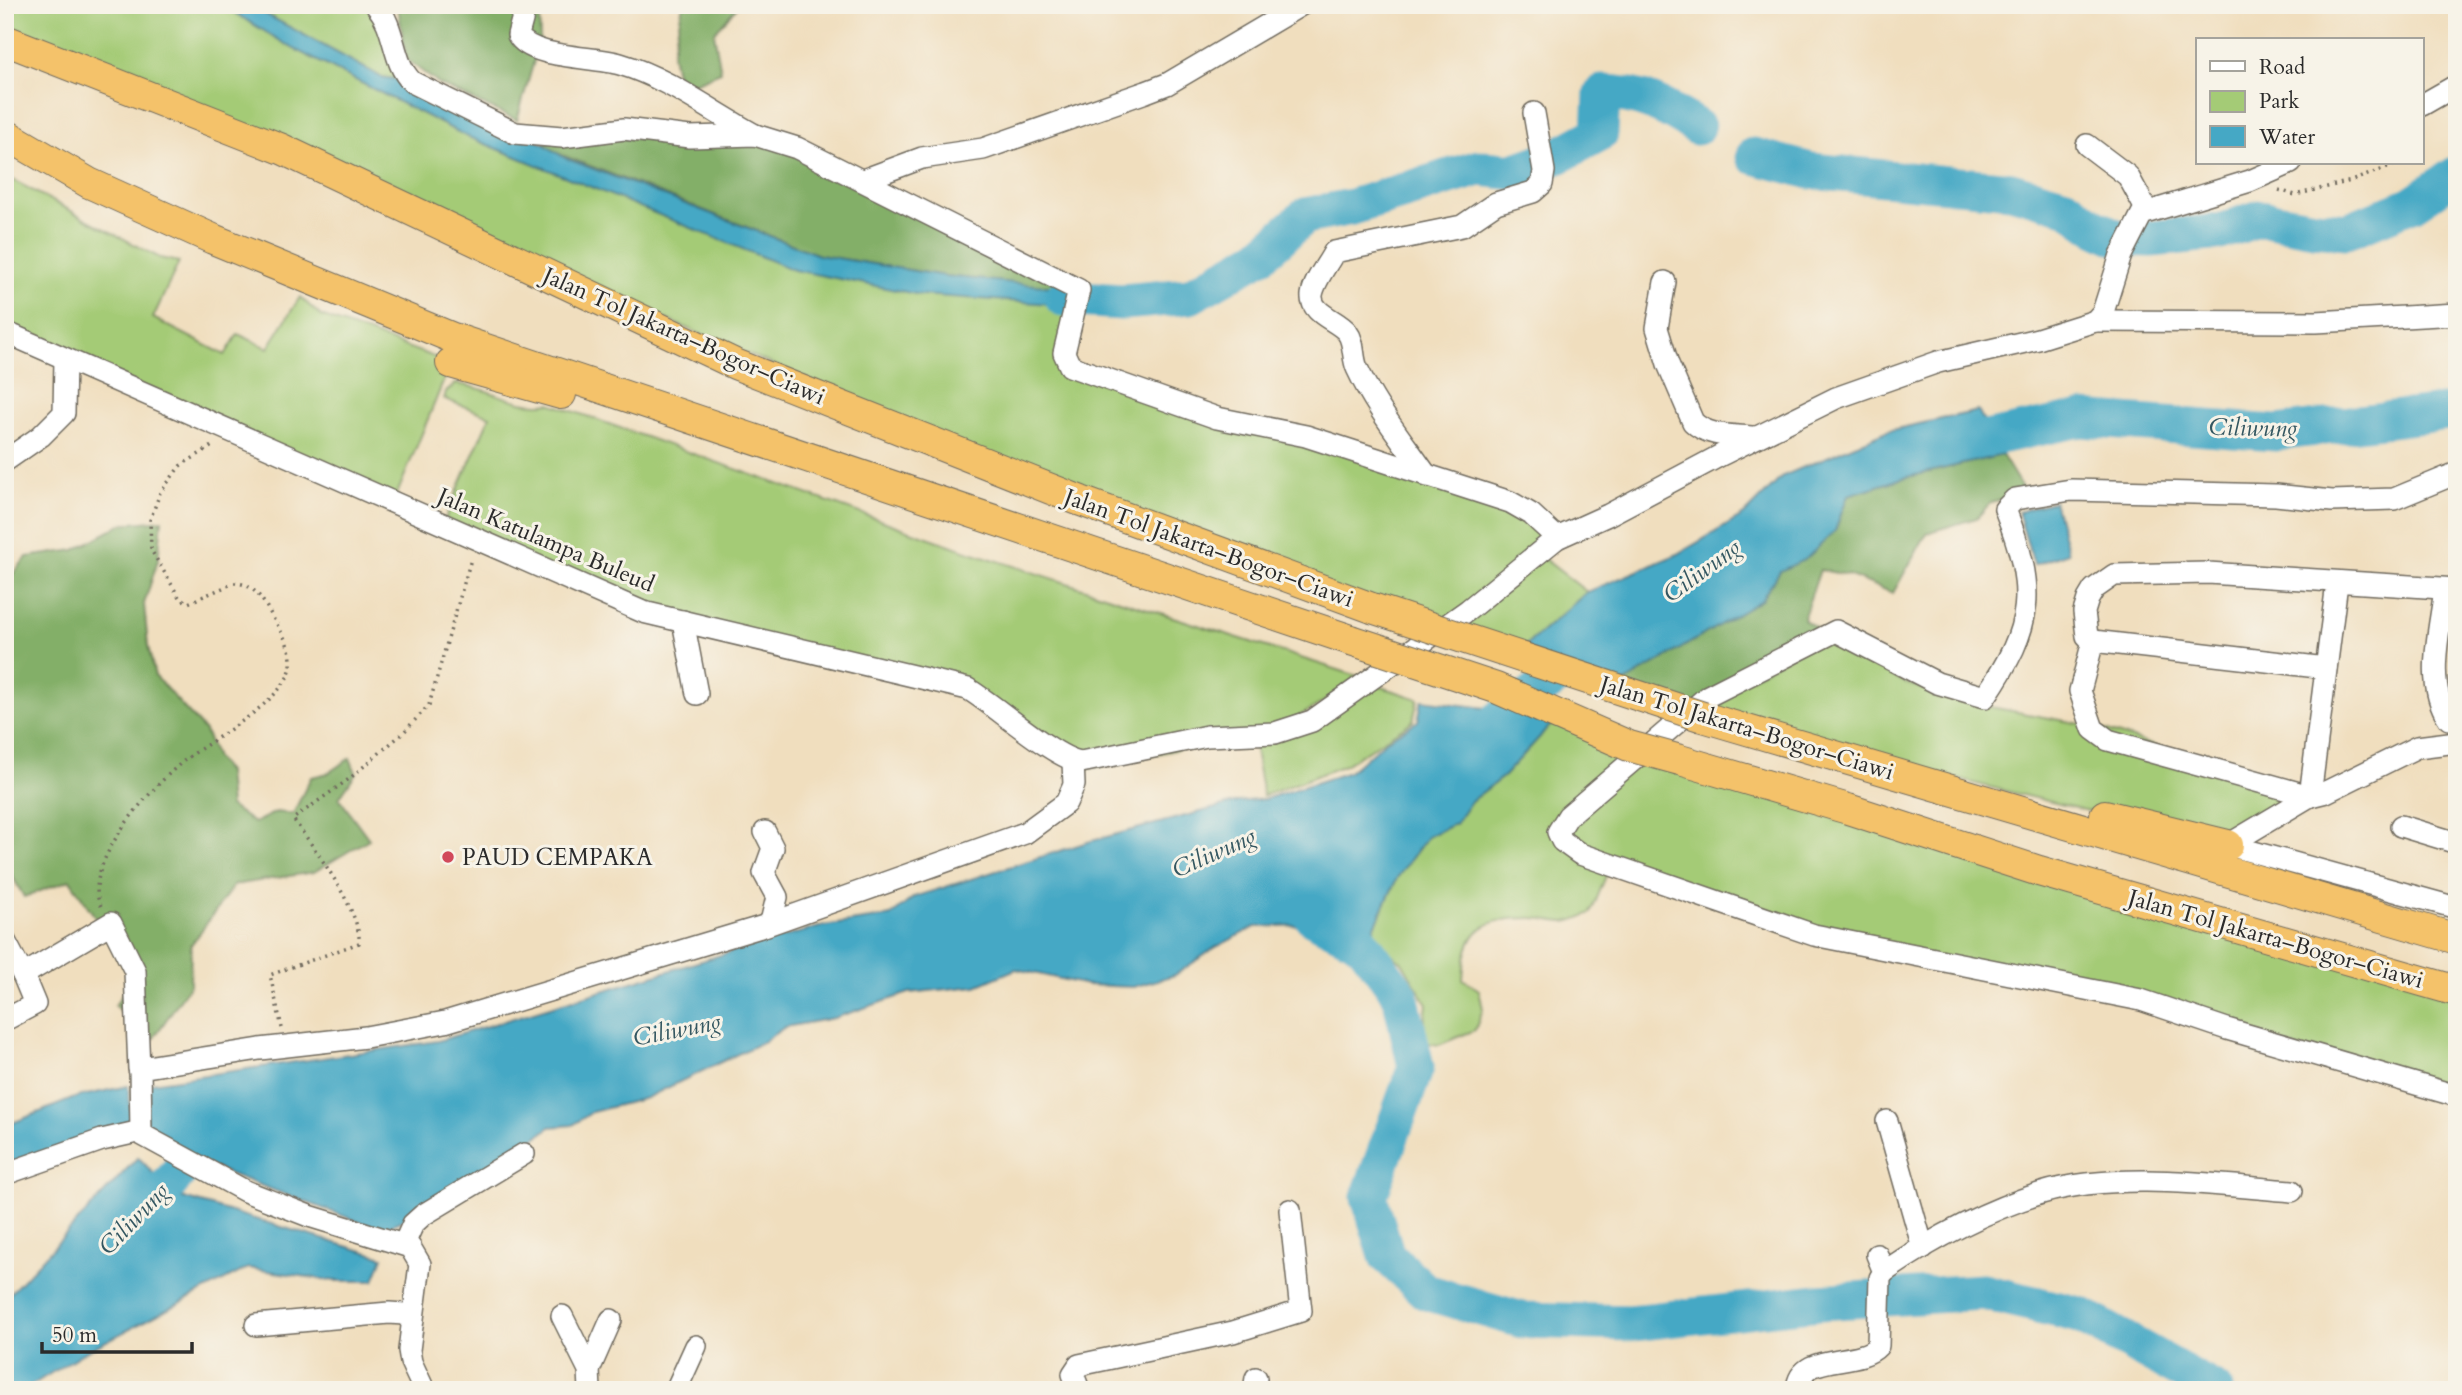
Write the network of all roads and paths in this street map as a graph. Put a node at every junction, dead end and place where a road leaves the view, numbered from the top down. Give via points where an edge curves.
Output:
1 (376, 5) edge
2 (526, 5) edge
3 (1301, 5) edge
4 (5, 40) edge
5 (2457, 85) edge
6 (2424, 104) edge
7 (1534, 113) dead end
8 (5, 134) edge
9 (755, 135) junction
10 (2087, 145) dead end
11 (2289, 164) edge
12 (2397, 164) edge
13 (863, 180) junction
14 (2250, 181) junction
15 (2142, 217) junction
16 (1665, 282) dead end
17 (2457, 314) edge
18 (2095, 321) junction
19 (5, 332) edge
20 (65, 359) junction
21 (451, 363) dead end
22 (716, 424) junction
23 (233, 434) junction
24 (1756, 438) junction
25 (5, 461) edge
26 (2457, 473) edge
27 (1427, 477) junction
28 (1557, 538) junction
29 (477, 540) junction
30 (2337, 583) junction
31 (2450, 599) edge
32 (683, 621) junction
33 (2093, 641) junction
34 (2326, 668) junction
35 (697, 694) dead end
36 (2457, 719) edge
37 (2457, 742) edge
38 (1073, 761) junction
39 (1886, 771) junction
40 (2310, 796) junction
41 (2401, 826) dead end
42 (765, 832) dead end
43 (2457, 843) edge
44 (2228, 845) junction
45 (2457, 908) edge
46 (771, 922) junction
47 (111, 923) junction
48 (2457, 939) edge
49 (5, 941) edge
50 (23, 975) junction
51 (2457, 991) edge
52 (5, 1020) edge
53 (286, 1047) junction
54 (139, 1075) junction
55 (2457, 1096) edge
56 (1887, 1121) dead end
57 (142, 1130) junction
58 (524, 1154) dead end
59 (5, 1174) edge
60 (2292, 1191) dead end
61 (1290, 1210) dead end
62 (401, 1244) junction
63 (1923, 1248) junction
64 (562, 1316) dead end
65 (611, 1320) dead end
66 (412, 1321) junction
67 (256, 1325) dead end
68 (696, 1346) dead end
69 (590, 1380) edge
70 (424, 1390) edge
71 (676, 1390) edge
72 (1079, 1390) edge
73 (1797, 1390) edge

1 - 9 street via 391,29 400,68 412,82 515,133 562,137 624,129 690,137
2 - 9 street via 518,35 529,48 620,64 668,84
3 - 13 street via 1167,84 983,149 922,158
4 - 39 highway, Jalan Tol Jakarta–Bogor–Ciawi, bridge via 282,149 735,364 1081,501 1372,608 1703,717
5 - 6 street
7 - 27 street via 1544,171 1542,184 1533,192 1496,203 1462,226 1334,251 1312,294 1322,314 1352,340 1356,366
8 - 22 highway, Jalan Tol Jakarta–Bogor–Ciawi via 89,183 453,338
9 - 13 street via 797,148
10 - 15 street via 2128,176
11 - 14 street
12 - 14 path via 2295,195
13 - 27 street via 1079,290 1064,353 1070,366 1217,418 1306,436
14 - 15 street
15 - 18 street
16 - 24 street via 1657,328 1693,422 1719,434
17 - 18 street via 2316,321
18 - 24 street via 1938,362 1836,398
19 - 20 street, Jalan Katulampa Buleud
20 - 23 street, Jalan Katulampa Buleud
20 - 25 street via 65,413
21 - 22 highway via 585,400
22 - 51 highway, Jalan Tol Jakarta–Bogor–Ciawi, bridge via 1496,688 1629,746 1848,809 2039,871
23 - 29 street, Jalan Katulampa Buleud
23 - 47 path via 180,466 160,493 150,520 151,550 179,597 188,603 234,583 254,590 281,631 291,660 288,673 269,701 183,761 108,849 98,900
24 - 28 street
26 - 55 street via 2393,499 2332,502 2276,495 2071,490 2015,499 2005,509 2022,554 2026,618 2012,658 1985,697 1937,683 1836,631 1708,696 1568,816 1558,832 1580,855 1814,935 2141,1000
27 - 28 street via 1510,502
28 - 38 street via 1468,610 1312,721 1275,733 1207,736
29 - 32 street, Jalan Katulampa Buleud via 643,612
29 - 53 path via 429,705 349,779 293,819 320,856 360,929 359,943 270,975
30 - 31 street
30 - 33 street via 2208,573 2114,575 2088,599 2084,612 2087,636
30 - 34 street
31 - 36 street via 2434,684 2438,704 2449,719
32 - 35 street
32 - 38 street, Jalan Katulampa Buleud via 968,689
33 - 34 street
33 - 40 street via 2080,691 2099,734
34 - 40 street
37 - 40 street via 2417,747
38 - 46 street via 1074,785 1066,803 1025,833
39 - 44 highway via 1926,772
39 - 48 highway, Jalan Tol Jakarta–Bogor–Ciawi
40 - 44 street
41 - 43 street
42 - 46 street via 773,848 764,873 777,897
44 - 45 street
46 - 53 street via 445,1022
47 - 50 street
47 - 54 street via 135,971
49 - 50 street
50 - 52 street via 35,1004
53 - 54 street
54 - 57 street
56 - 63 street
57 - 59 street
57 - 62 street via 245,1191
58 - 62 street via 423,1215
60 - 63 street via 2137,1181 2086,1186 2043,1193 1998,1210
61 - 72 street via 1301,1311 1233,1332 1079,1365 1073,1374
62 - 66 street via 415,1252 420,1264
63 - 73 street via 1880,1272 1880,1331 1874,1351 1811,1367 1801,1375
64 - 69 street
65 - 69 street
66 - 67 street via 404,1314 389,1313
66 - 70 street via 411,1362
68 - 71 street

